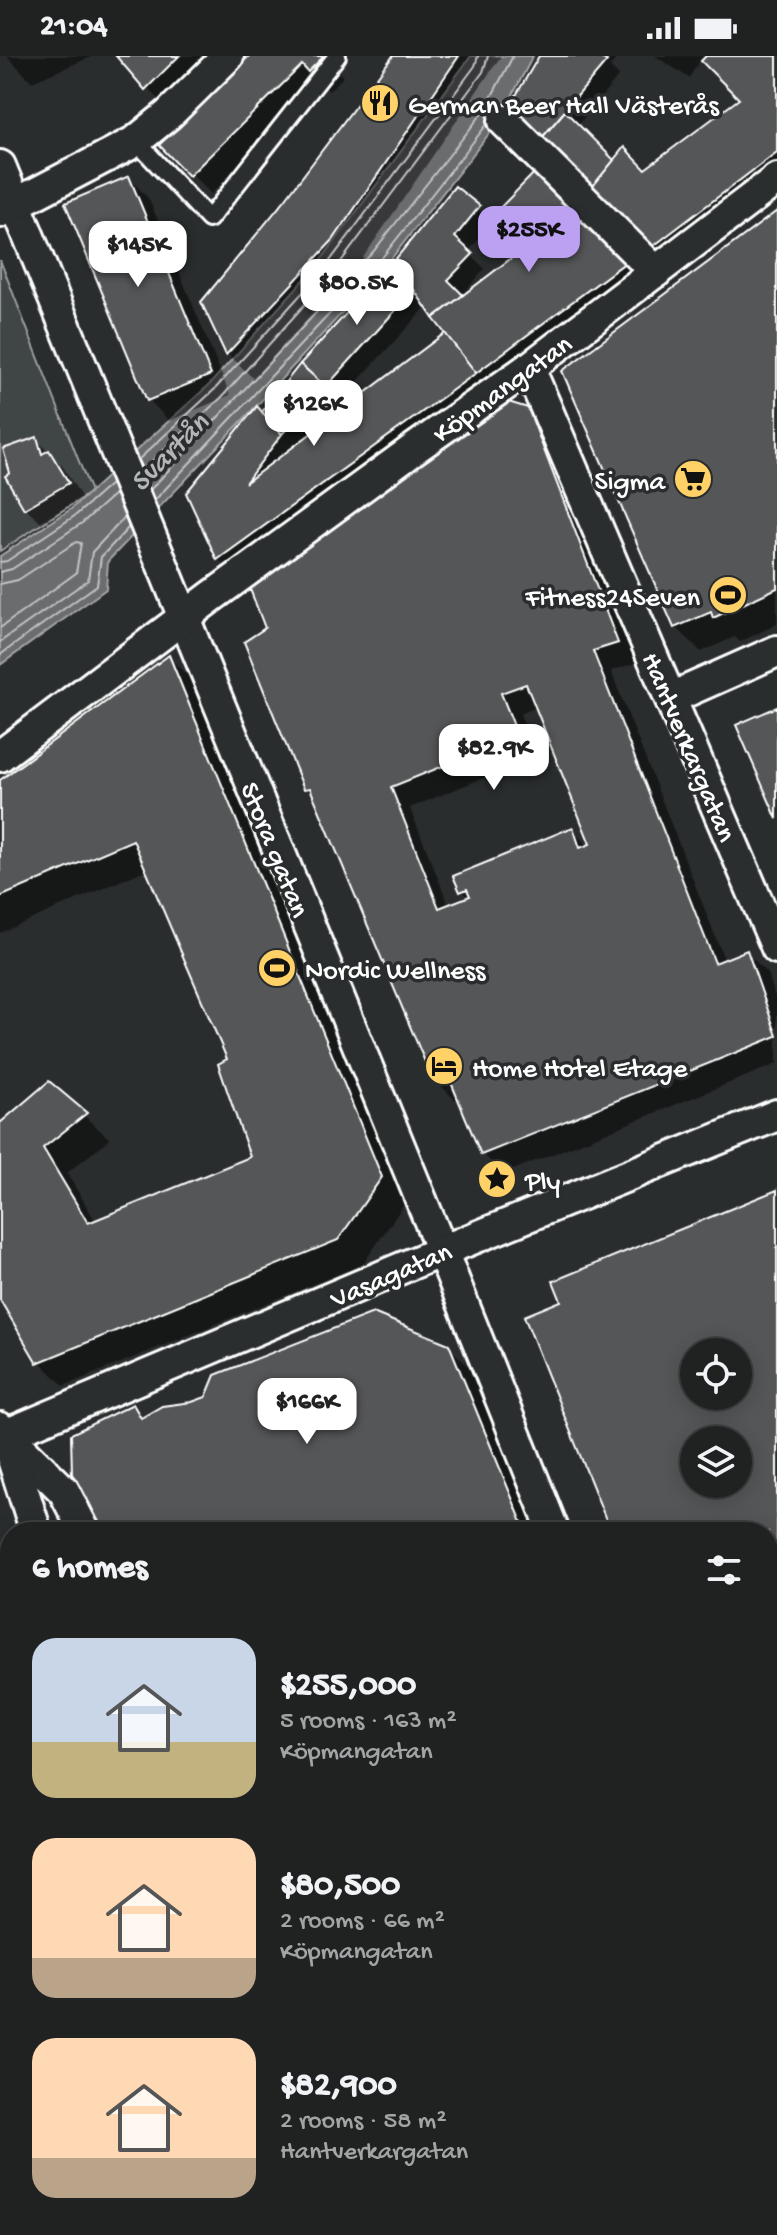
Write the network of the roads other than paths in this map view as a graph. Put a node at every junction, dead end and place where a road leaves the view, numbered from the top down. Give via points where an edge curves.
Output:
1 (228, 56) edge
2 (337, 56) edge
3 (504, 121) dead end
4 (136, 141) junction
5 (0, 166) edge
6 (777, 179) edge
7 (8, 208) edge
8 (656, 272) junction
9 (529, 368) junction
10 (183, 618) junction
11 (777, 651) edge
12 (671, 698) junction
13 (0, 756) edge
14 (777, 948) edge
15 (777, 1115) edge
16 (442, 1251) junction
17 (2, 1432) edge
18 (33, 1522) edge
19 (80, 1522) edge
20 (550, 1522) edge

1 - 4 street
2 - 4 lane via 209,219
3 - 8 street
4 - 7 street
5 - 7 street, Stora gatan
6 - 8 street, Köpmangatan
7 - 10 street, Stora gatan via 118,454
8 - 9 street, Köpmangatan
9 - 10 street, Köpmangatan
9 - 12 street, Hantverkargatan
10 - 13 street, Köpmangatan
10 - 16 street, Stora gatan
11 - 12 street
12 - 14 street, Hantverkargatan
15 - 16 street, Vasagatan
16 - 17 street, Vasagatan
16 - 20 street, Stora gatan
17 - 18 street
17 - 19 street via 64,1491

